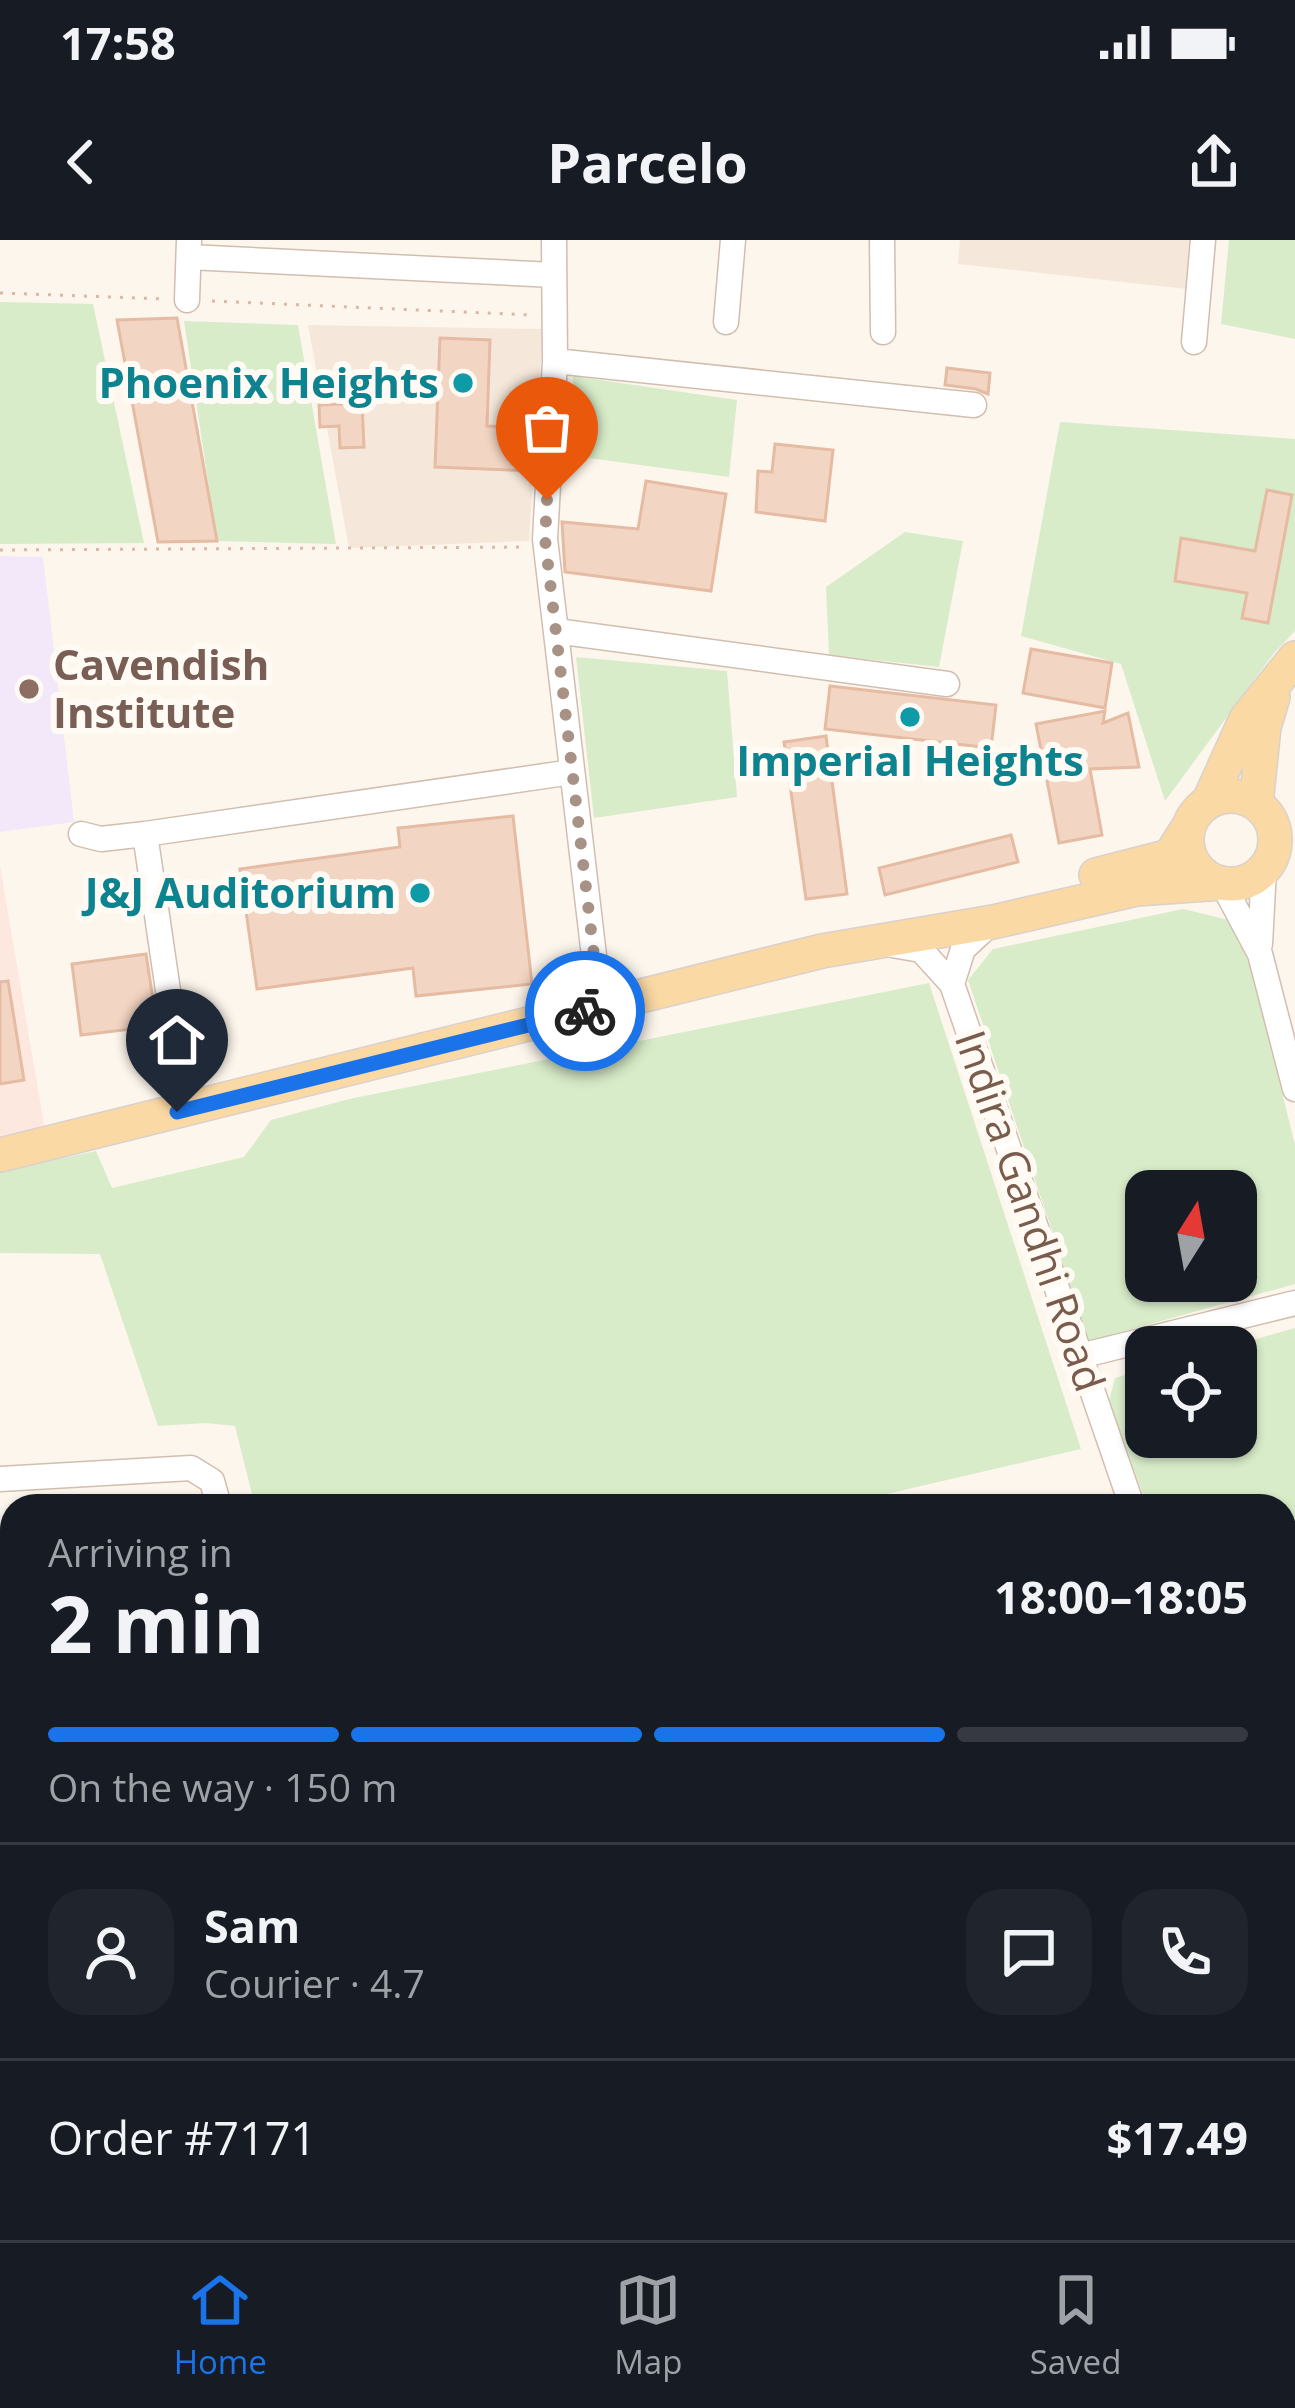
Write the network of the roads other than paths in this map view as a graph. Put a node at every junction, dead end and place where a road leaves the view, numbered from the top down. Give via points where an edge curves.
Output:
1 (554, 240) edge
2 (733, 240) edge
3 (881, 240) edge
4 (1203, 240) edge
5 (189, 249) edge
6 (554, 275) junction
7 (187, 300) road end
8 (726, 322) dead end
9 (883, 332) dead end
10 (1193, 342) dead end
11 (554, 361) junction
12 (974, 405) dead end
13 (556, 631) junction
14 (1288, 665) edge
15 (946, 684) dead end
16 (572, 772) junction
17 (1272, 808) edge
18 (1199, 814) junction
19 (81, 834) dead end
20 (145, 834) junction
21 (1277, 853) edge
22 (1222, 883) junction
23 (993, 922) junction
24 (866, 944) junction
25 (809, 953) junction
26 (1260, 954) junction
27 (952, 984) junction
28 (1284, 1001) edge
29 (600, 1007) junction
30 (1291, 1058) edge
31 (1295, 1089) edge
32 (177, 1112) junction
33 (0, 1155) edge
34 (1295, 1303) edge
35 (1079, 1356) junction
36 (0, 1479) edge
37 (216, 1494) edge
38 (1128, 1494) edge

1 - 6 street
2 - 8 street
3 - 9 street
4 - 10 street
5 - 6 street
5 - 7 street
6 - 11 street
11 - 12 street
11 - 13 street via 546,545
13 - 15 street
13 - 16 street
14 - 17 main road via 1264,727
14 - 18 main road via 1246,719
16 - 20 street
16 - 29 street
17 - 18 main road via 1225,796
17 - 21 main road
18 - 22 main road via 1186,841 1197,868
18 - 25 main road via 1170,856
19 - 20 street
20 - 32 street via 181,1079
21 - 22 main road via 1245,881
21 - 26 street
22 - 23 main road via 1137,889
22 - 26 street
23 - 24 main road
23 - 27 street, Indira Gandhi Road via 963,949
24 - 25 main road
24 - 27 street, Indira Gandhi Road via 921,950
25 - 29 main road
26 - 28 street
27 - 35 street, Indira Gandhi Road
28 - 30 street
29 - 32 main road
30 - 31 street
32 - 33 main road
34 - 35 street
35 - 38 street, Indira Gandhi Road
36 - 37 street via 191,1468 212,1481

